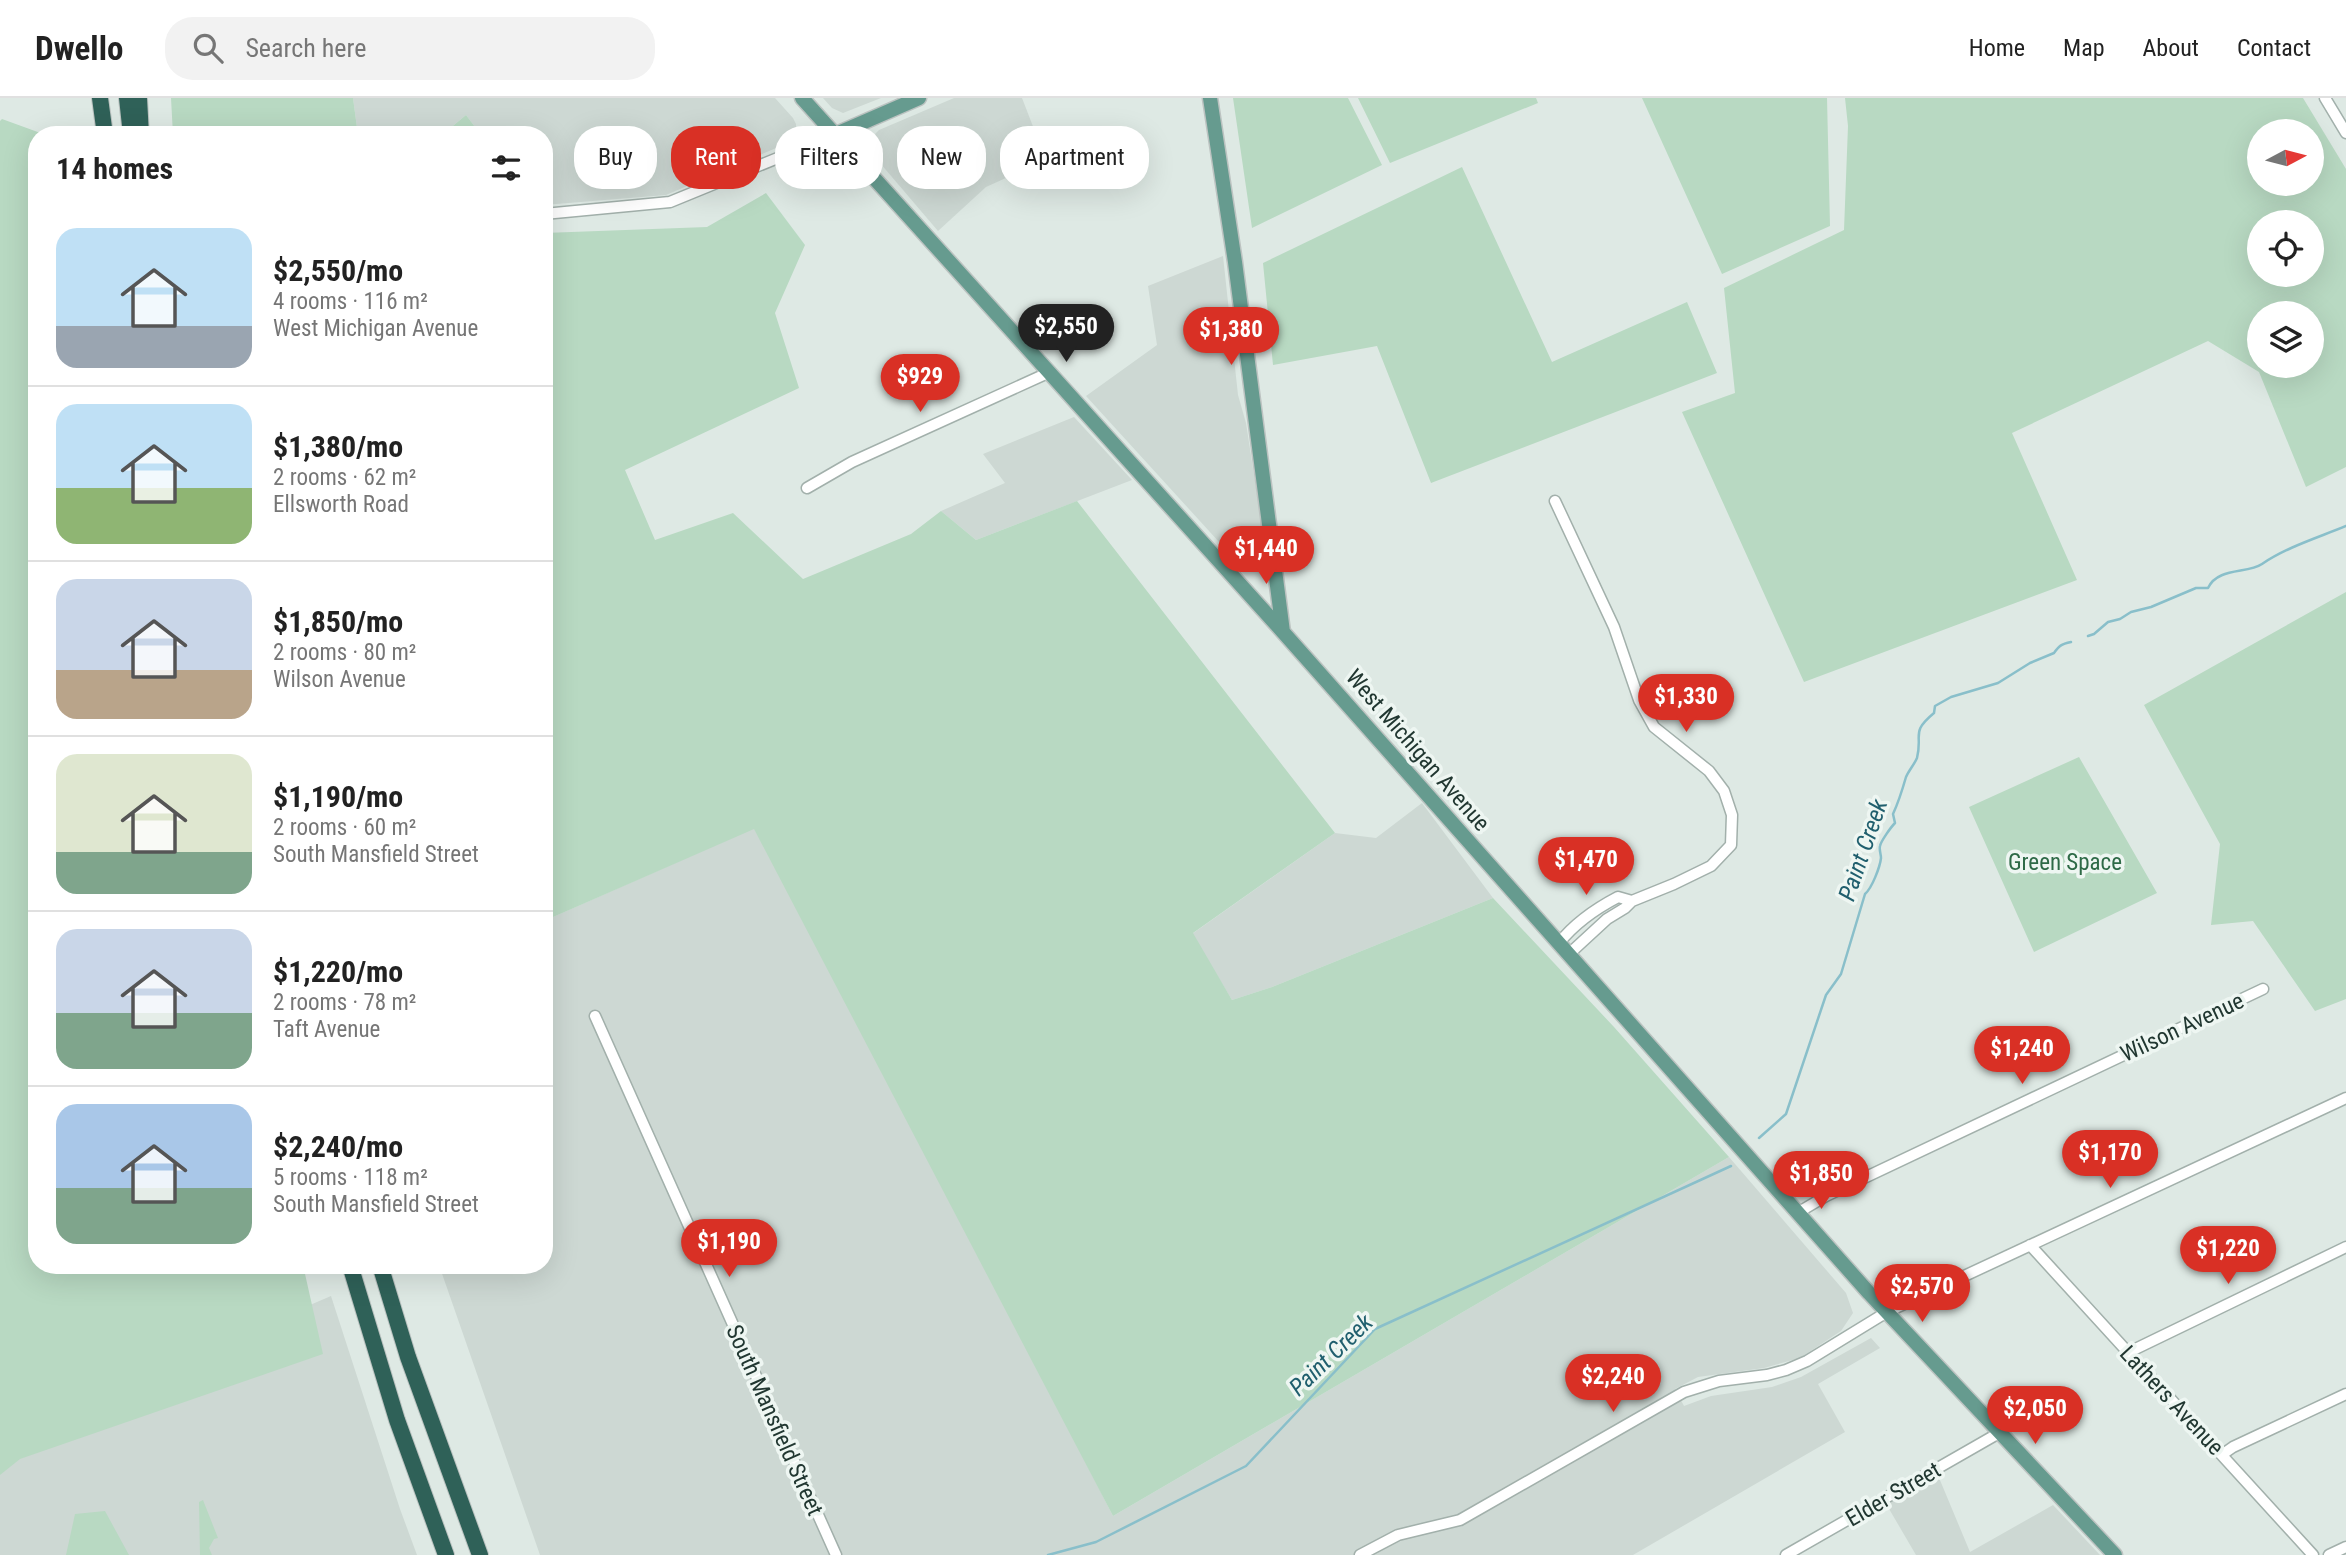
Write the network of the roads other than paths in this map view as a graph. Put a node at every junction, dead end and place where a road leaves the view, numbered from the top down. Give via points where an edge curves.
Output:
1 (100, 98) edge
2 (127, 98) edge
3 (139, 98) edge
4 (802, 98) edge
5 (919, 98) edge
6 (1210, 98) edge
7 (2325, 98) edge
8 (104, 126) edge
9 (130, 126) edge
10 (141, 126) edge
11 (826, 126) edge
12 (855, 126) edge
13 (2346, 133) edge
14 (775, 159) edge
15 (883, 189) edge
16 (553, 213) edge
17 (1050, 372) junction
18 (807, 488) dead end
19 (1555, 501) dead end
20 (1283, 632) junction
21 (1632, 901) junction
22 (1559, 943) junction
23 (1569, 954) junction
24 (2263, 989) dead end
25 (595, 1016) dead end
26 (2346, 1098) edge
27 (1799, 1212) junction
28 (2030, 1245) junction
29 (2346, 1247) edge
30 (353, 1274) edge
31 (383, 1274) edge
32 (1887, 1312) junction
33 (2127, 1353) junction
34 (2346, 1394) edge
35 (1999, 1433) junction
36 (2223, 1454) junction
37 (2346, 1547) edge
38 (446, 1555) edge
39 (480, 1555) edge
40 (836, 1555) edge
41 (1360, 1555) edge
42 (1786, 1555) edge
43 (2115, 1555) edge
44 (2313, 1555) edge
45 (2329, 1555) edge

1 - 8 highway
2 - 9 highway
3 - 10 highway
4 - 11 main road, West Michigan Avenue
5 - 12 main road
6 - 20 main road
7 - 13 street
14 - 16 street via 670,202
15 - 17 main road, West Michigan Avenue
17 - 18 street via 852,462
17 - 20 main road, West Michigan Avenue
19 - 21 street via 1654,727 1709,771 1724,791 1732,816 1731,845 1711,866
20 - 22 main road, West Michigan Avenue
21 - 22 street via 1618,897 1597,908
21 - 23 street
22 - 23 main road, West Michigan Avenue
23 - 27 main road, West Michigan Avenue
24 - 27 street, Wilson Avenue
25 - 40 street, South Mansfield Street
26 - 28 street
27 - 32 main road, West Michigan Avenue
28 - 32 street
28 - 33 street, Lathers Avenue
29 - 33 street
30 - 38 highway via 397,1420
31 - 39 highway
32 - 35 main road, West Michigan Avenue
32 - 41 street via 1786,1370 1684,1392 1460,1520 1398,1535
33 - 36 street, Lathers Avenue
34 - 36 street
35 - 42 street, Elder Street
35 - 43 main road, West Michigan Avenue
36 - 44 street, Lathers Avenue
37 - 45 street

